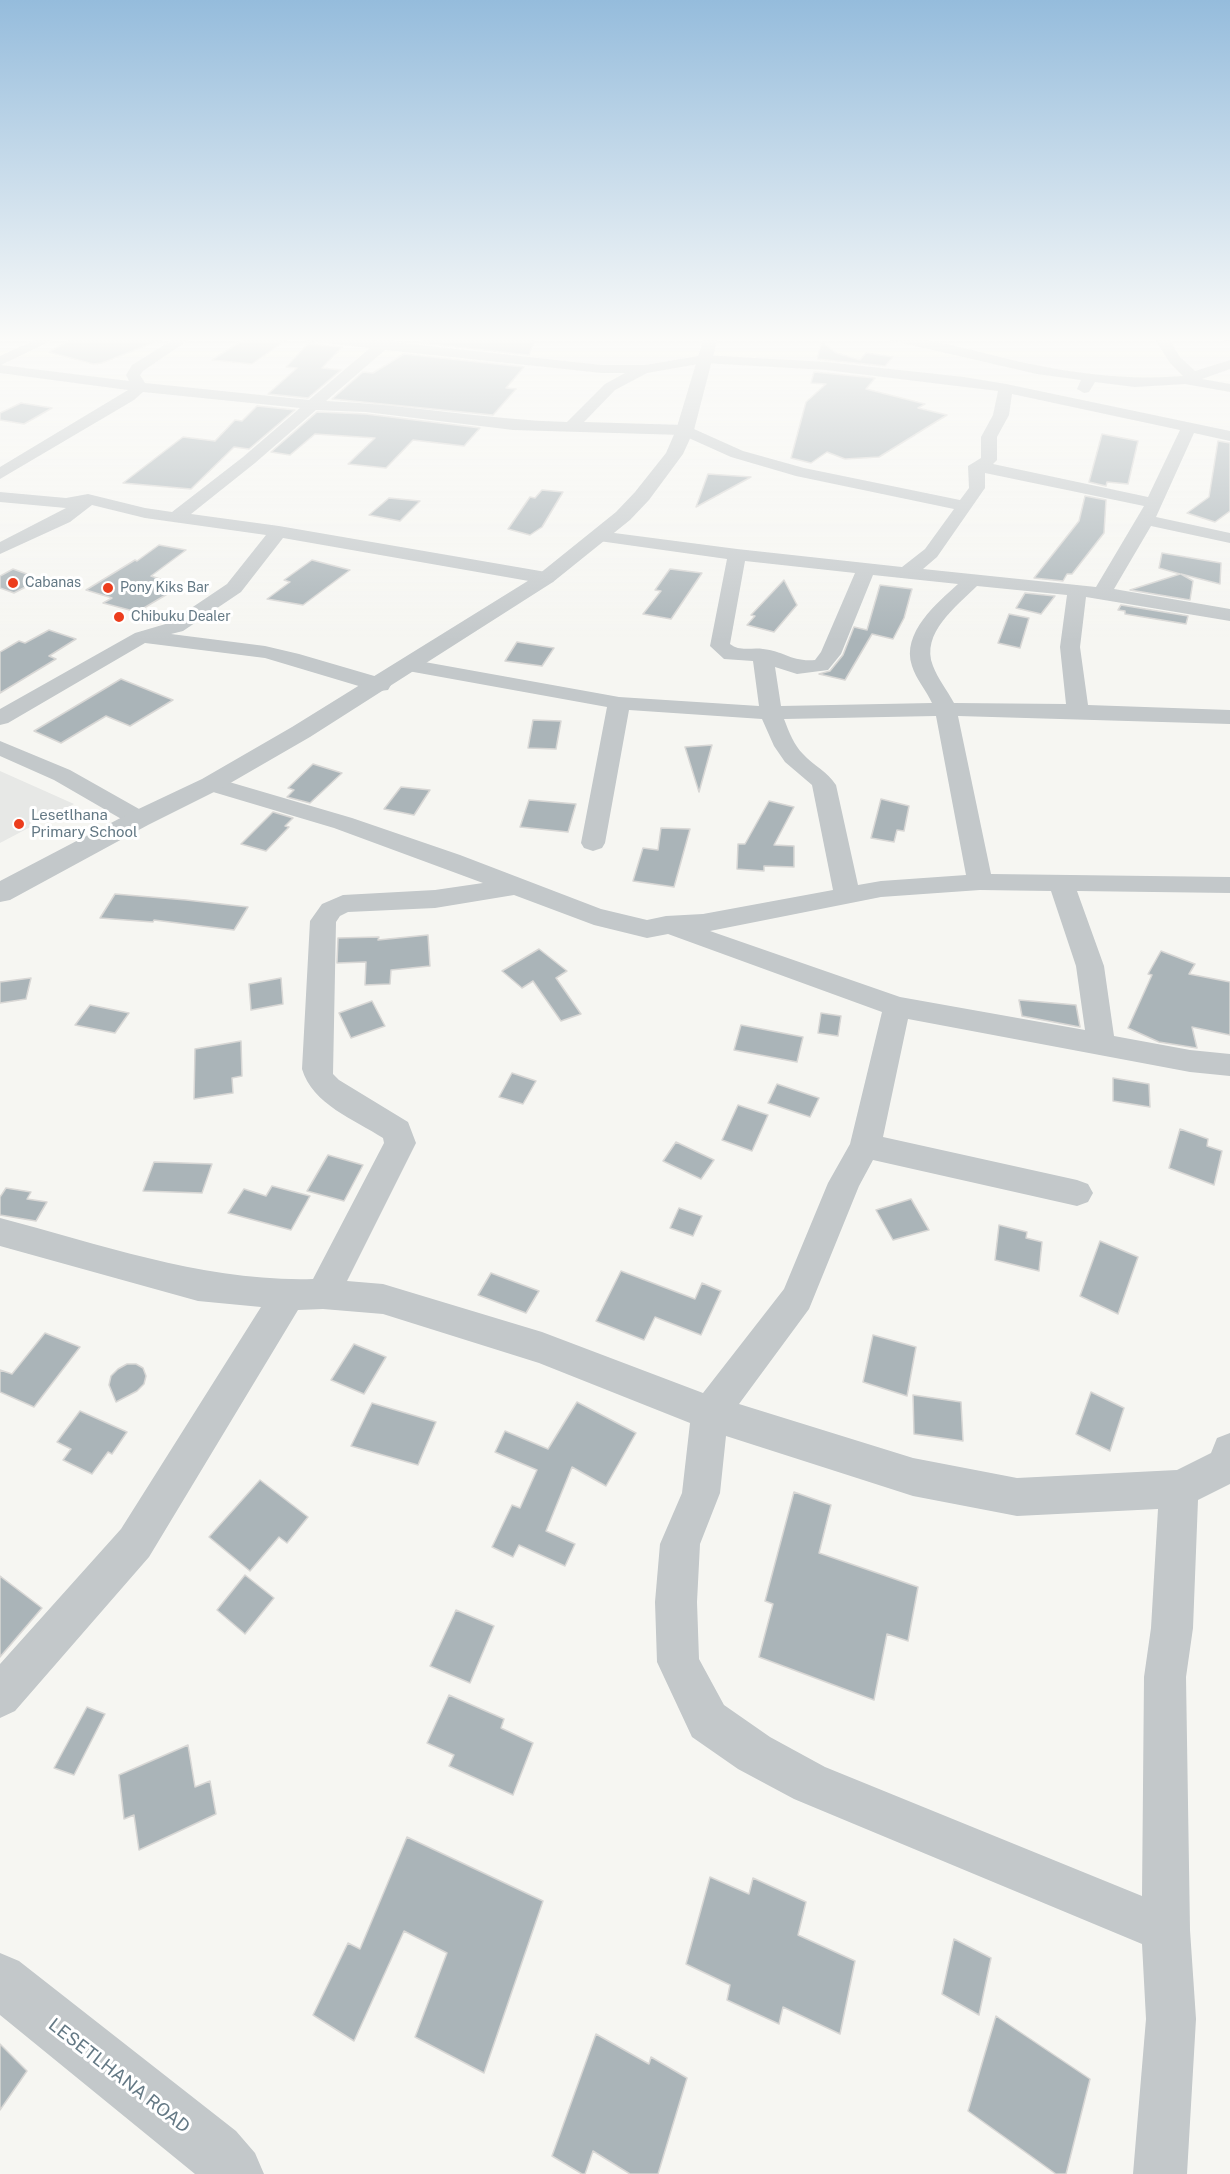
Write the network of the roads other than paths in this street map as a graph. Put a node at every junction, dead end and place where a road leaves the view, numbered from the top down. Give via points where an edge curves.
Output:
1 (60, 438) edge
2 (274, 438) edge
3 (681, 438) edge
4 (705, 438) edge
5 (989, 438) edge
6 (1184, 438) edge
7 (976, 466) junction
8 (0, 474) edge
9 (0, 497) edge
10 (88, 499) junction
11 (1154, 503) junction
12 (965, 506) junction
13 (176, 517) junction
14 (1146, 520) junction
15 (279, 531) junction
16 (599, 536) junction
17 (1230, 538) edge
18 (0, 549) edge
19 (737, 555) junction
20 (866, 568) junction
21 (907, 572) junction
22 (546, 578) junction
23 (972, 579) junction
24 (1077, 590) junction
25 (1102, 593) junction
26 (1230, 615) edge
27 (142, 637) junction
28 (763, 655) junction
29 (408, 665) junction
30 (380, 685) junction
31 (619, 703) junction
32 (945, 710) junction
33 (1078, 711) junction
34 (770, 713) junction
35 (1230, 717) edge
36 (0, 718) edge
37 (0, 748) edge
38 (211, 784) junction
39 (139, 819) junction
40 (593, 843) dead end
41 (980, 882) junction
42 (1061, 883) junction
43 (1230, 885) edge
44 (516, 886) junction
45 (0, 893) edge
46 (847, 894) junction
47 (666, 925) junction
48 (897, 1007) junction
49 (1085, 1042) junction
50 (1230, 1065) edge
51 (864, 1146) junction
52 (1077, 1192) dead end
53 (0, 1232) edge
54 (305, 1294) junction
55 (710, 1413) junction
56 (1229, 1461) edge
57 (1179, 1489) junction
58 (0, 1696) edge
59 (1166, 1930) junction
60 (0, 1980) edge
61 (219, 2167) edge
62 (1160, 2174) edge

1 - 8 street
2 - 13 street
3 - 16 street via 642,496
4 - 12 street via 748,457 802,472
5 - 7 street via 989,460
6 - 11 street
7 - 11 street
7 - 12 street via 977,488
9 - 10 street via 66,503
10 - 13 street
10 - 18 street via 64,518
11 - 14 street
12 - 21 street via 931,553
13 - 15 street
14 - 17 street
14 - 25 street
15 - 22 street
15 - 27 street via 234,588 176,627
16 - 19 street
16 - 22 street
19 - 20 street
19 - 28 street via 720,646 731,655
20 - 21 street
20 - 28 street via 831,654 821,666 797,668
21 - 23 street
22 - 29 street
23 - 24 street
23 - 32 street via 939,615 920,648 920,662
24 - 25 street
24 - 33 street via 1070,647
25 - 26 street
27 - 30 street via 265,652
27 - 36 street
28 - 34 street
29 - 30 street
29 - 31 street
30 - 38 street
31 - 34 street
31 - 40 street
32 - 33 street
32 - 34 street
32 - 41 street via 964,786
33 - 35 street
34 - 46 street via 792,756 821,778 824,785
37 - 39 street via 62,775
38 - 39 street
38 - 44 street via 343,823
39 - 45 street
41 - 42 street
41 - 46 street
42 - 43 street
42 - 49 street via 1090,966 1100,1035
44 - 47 street via 594,916 647,929
44 - 54 street via 435,899 343,904 331,910 323,921 317,1069 320,1079 328,1088 398,1131 400,1143
46 - 47 street via 703,923
47 - 48 street
48 - 49 street
48 - 51 street
49 - 50 street
51 - 52 street
51 - 55 street via 844,1183 797,1298
53 - 54 street via 198,1286
54 - 55 street via 383,1299 542,1348
54 - 58 street via 135,1543
55 - 57 street via 913,1477 1017,1497
55 - 59 street via 701,1493 680,1544 676,1602 678,1662 708,1721 754,1753 810,1783
56 - 57 street
57 - 59 street via 1172,1628 1165,1677
59 - 62 street via 1171,2019
60 - 61 street, LESETLHANA ROAD

